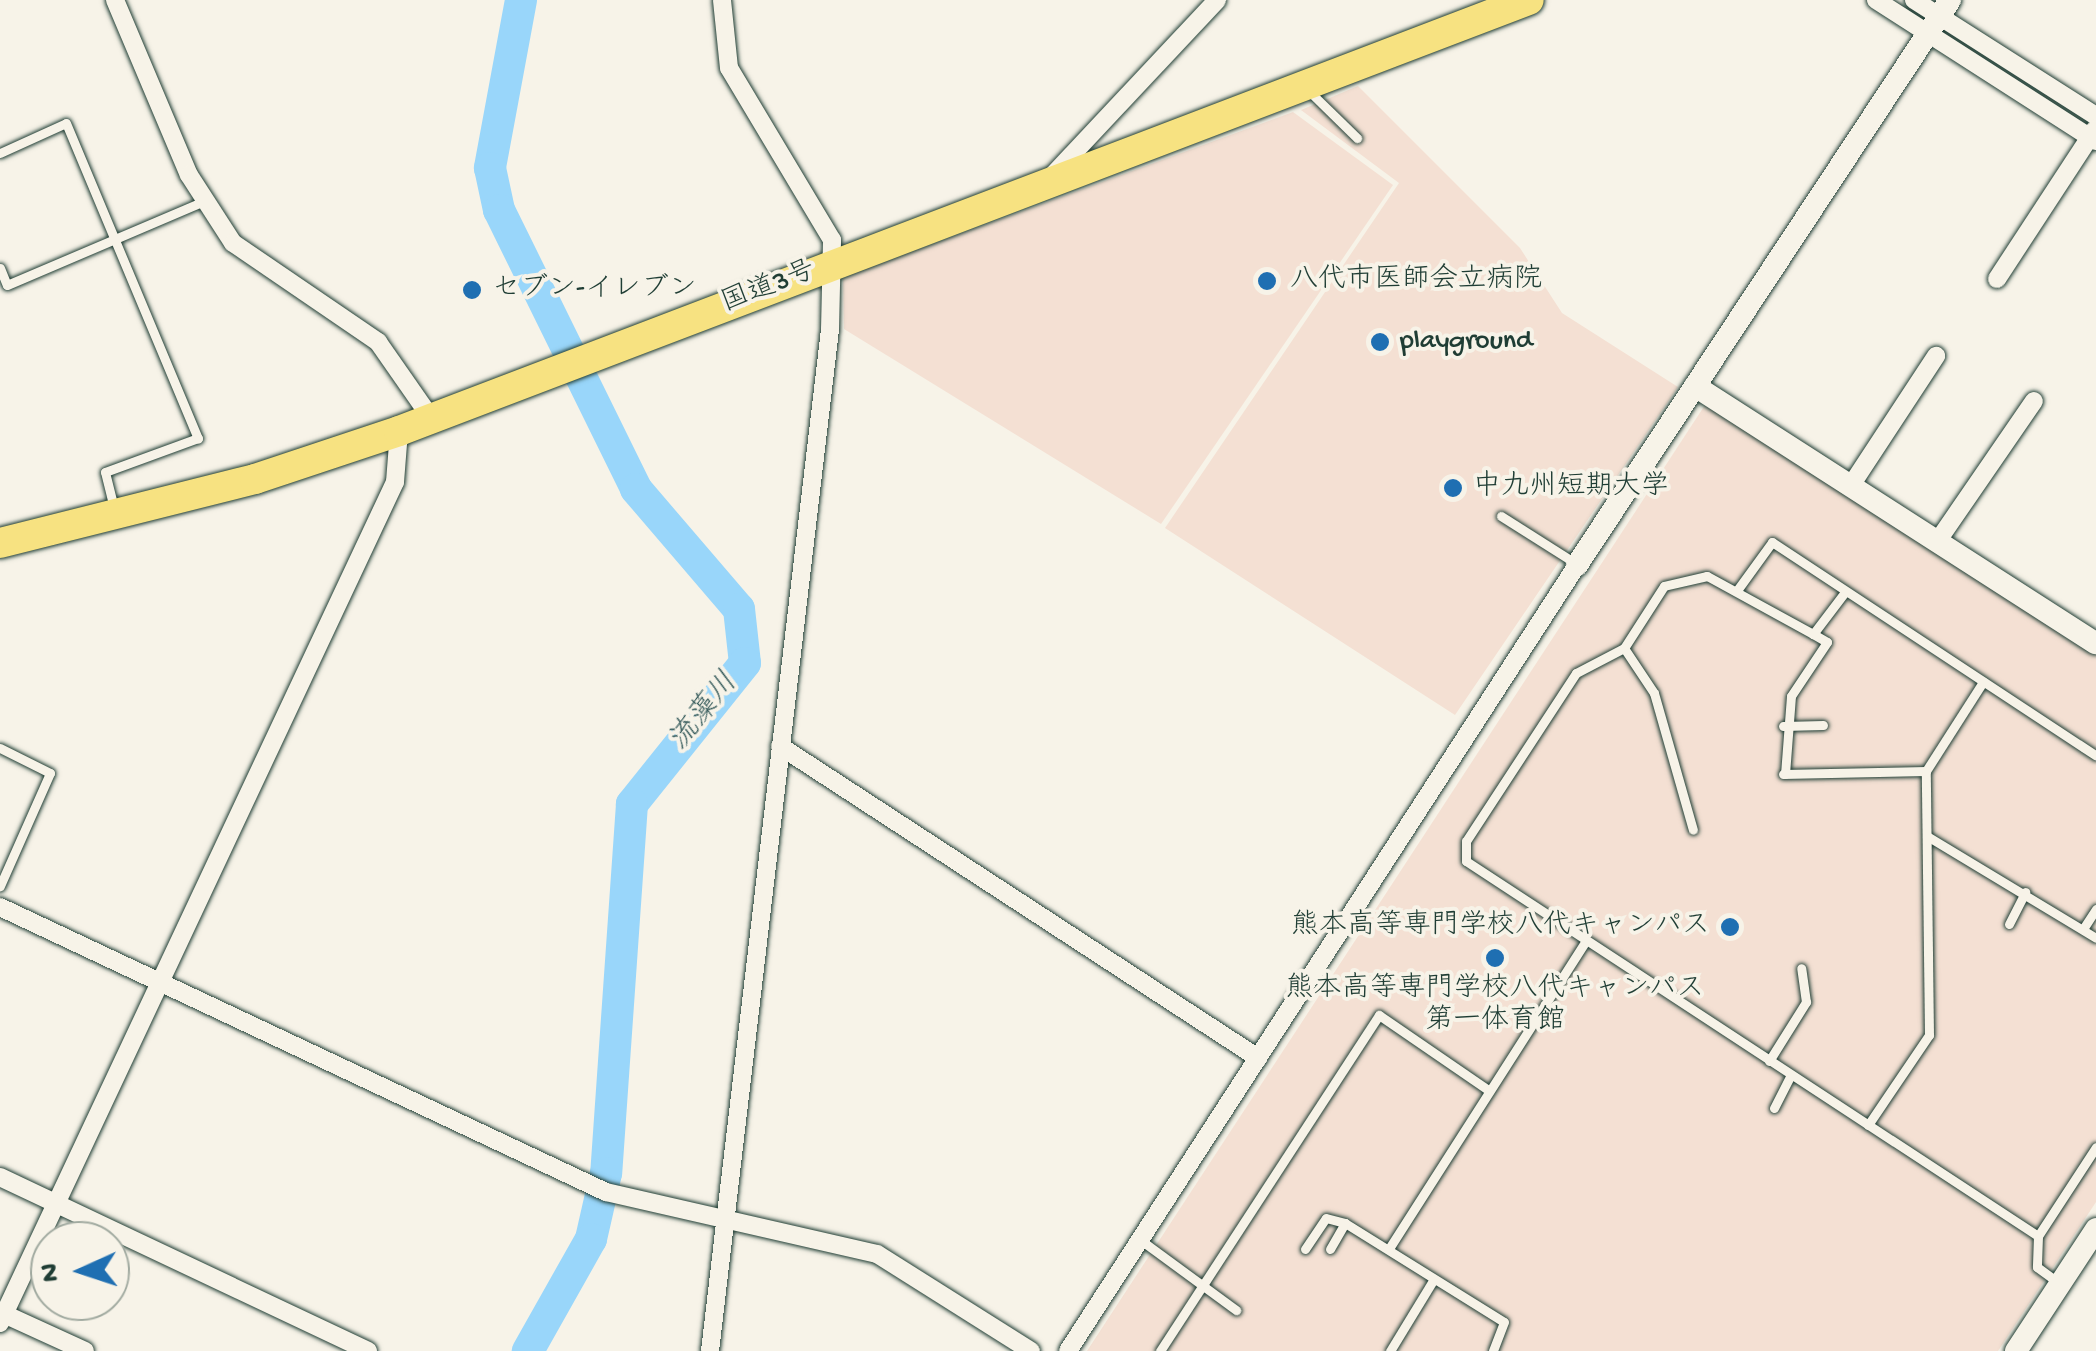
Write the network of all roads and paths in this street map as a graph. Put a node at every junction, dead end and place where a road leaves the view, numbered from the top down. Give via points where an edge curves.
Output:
1 (115, 0) edge
2 (722, 0) edge
3 (1217, 0) edge
4 (1528, 0) edge
5 (1876, 0) edge
6 (1914, 0) edge
7 (1940, 17) edge
8 (1301, 83) junction
9 (2096, 116) edge
10 (2094, 135) edge
11 (1357, 138) dead end
12 (0, 153) edge
13 (1046, 182) junction
14 (204, 201) junction
15 (114, 239) junction
16 (831, 264) junction
17 (0, 268) edge
18 (1997, 279) dead end
19 (1936, 356) dead end
20 (1694, 386) junction
21 (2034, 401) dead end
22 (431, 418) junction
23 (399, 431) junction
24 (1850, 486) junction
25 (115, 511) junction
26 (1500, 516) dead end
27 (1937, 542) junction
28 (0, 543) edge
29 (1578, 565) junction
30 (1738, 590) junction
31 (1845, 592) junction
32 (1813, 634) junction
33 (2096, 642) edge
34 (1624, 648) junction
35 (1983, 682) junction
36 (1823, 725) dead end
37 (1783, 726) junction
38 (780, 746) junction
39 (0, 748) edge
40 (2096, 756) edge
41 (1926, 771) junction
42 (1693, 830) dead end
43 (1928, 836) junction
44 (0, 886) edge
45 (2025, 892) junction
46 (0, 907) edge
47 (2096, 909) edge
48 (2008, 924) dead end
49 (2083, 929) junction
50 (2096, 938) edge
51 (1584, 944) junction
52 (1801, 968) dead end
53 (158, 984) junction
54 (1258, 1058) junction
55 (1769, 1061) junction
56 (1791, 1076) junction
57 (1488, 1090) junction
58 (1774, 1108) dead end
59 (1868, 1125) junction
60 (2096, 1147) edge
61 (0, 1177) edge
62 (55, 1203) junction
63 (724, 1219) junction
64 (1346, 1223) junction
65 (2096, 1229) edge
66 (2038, 1236) junction
67 (1142, 1240) junction
68 (1390, 1247) junction
69 (1304, 1249) dead end
70 (1330, 1249) dead end
71 (1434, 1278) junction
72 (1206, 1280) junction
73 (2060, 1283) junction
74 (1236, 1310) dead end
75 (1, 1320) edge
76 (328, 1332) junction
77 (85, 1351) edge
78 (320, 1351) edge
79 (368, 1351) edge
80 (710, 1351) edge
81 (1031, 1351) edge
82 (1068, 1351) edge
83 (1160, 1351) edge
84 (1390, 1351) edge
85 (1493, 1351) edge
86 (2016, 1351) edge

1 - 14 street
2 - 16 street via 726,61 801,178 832,240
3 - 13 street
4 - 8 highway, 国道3号
5 - 7 street
6 - 7 street
7 - 9 street
7 - 10 street
7 - 20 street
8 - 11 lane
8 - 13 highway, 国道3号
10 - 18 street
12 - 15 lane via 66,124
13 - 16 highway, 国道3号
14 - 15 lane
14 - 22 street via 233,243 273,276 378,342
15 - 17 lane via 7,284
15 - 25 lane via 198,438 105,472
16 - 22 highway, 国道3号
16 - 38 street
19 - 24 street
20 - 24 street
20 - 29 street
21 - 27 street
22 - 23 highway, 国道3号
23 - 25 highway, 国道3号
23 - 53 street via 395,482
24 - 27 street
25 - 28 highway, 国道3号
26 - 29 lane
27 - 33 street
29 - 54 street
30 - 31 lane via 1772,542
30 - 32 lane
30 - 34 lane via 1707,576 1664,586
31 - 32 lane
31 - 35 lane
32 - 37 lane via 1828,642
34 - 42 lane via 1654,693
34 - 51 lane via 1576,673 1466,841 1466,862
35 - 40 lane
35 - 41 lane
36 - 37 lane
37 - 41 lane via 1782,774
38 - 54 street
38 - 63 street
39 - 44 lane via 50,773
41 - 43 lane
43 - 45 lane
43 - 59 lane via 1929,1035
45 - 48 lane
45 - 49 lane
46 - 53 street
47 - 49 lane
49 - 50 lane
51 - 55 lane
51 - 57 lane
52 - 55 lane via 1806,1002
53 - 62 street
53 - 63 street via 562,1174 662,1207
54 - 67 street
55 - 56 lane
56 - 58 lane
56 - 59 lane
57 - 68 lane
57 - 72 lane via 1379,1016
59 - 66 lane
60 - 66 lane
61 - 62 street
62 - 75 street
62 - 76 street
63 - 80 street
63 - 81 street via 877,1254
64 - 68 lane
64 - 69 lane via 1326,1218
64 - 70 lane
65 - 73 street
66 - 73 lane via 2037,1267
67 - 72 lane
67 - 82 street
68 - 71 lane
71 - 84 lane
71 - 85 lane via 1504,1322
72 - 74 lane
72 - 83 lane
73 - 86 street
75 - 77 street
76 - 78 street
76 - 79 street

